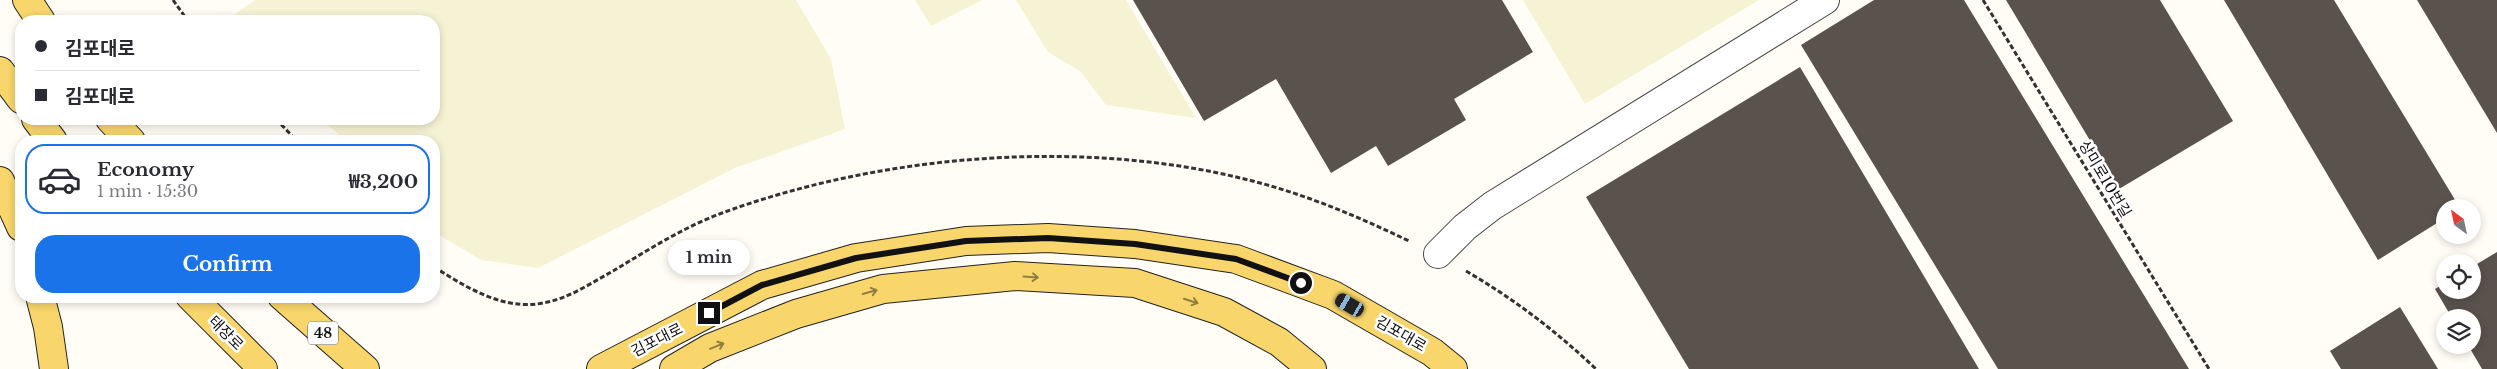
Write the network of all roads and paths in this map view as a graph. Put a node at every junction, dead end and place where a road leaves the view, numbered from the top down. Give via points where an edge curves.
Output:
1 (27, 0) edge
2 (173, 0) edge
3 (1825, 0) edge
4 (1983, 0) edge
5 (37, 15) edge
6 (184, 15) edge
7 (0, 71) edge
8 (15, 91) edge
9 (41, 125) edge
10 (115, 125) edge
11 (282, 125) edge
12 (48, 135) edge
13 (125, 135) edge
14 (291, 135) edge
15 (0, 181) edge
16 (15, 214) edge
17 (1438, 254) dead end
18 (42, 303) edge
19 (197, 303) edge
20 (290, 303) edge
21 (54, 369) edge
22 (263, 369) edge
23 (365, 369) edge
24 (602, 369) edge
25 (674, 369) edge
26 (1312, 369) edge
27 (1453, 369) edge
28 (2209, 369) edge

1 - 5 main road
2 - 6 path
3 - 17 lane via 1492,206 1464,227
4 - 28 path, 상미로10번길
7 - 8 main road
9 - 12 main road
10 - 13 main road
11 - 14 path
15 - 16 main road
18 - 21 main road
19 - 22 main road, 태장로
20 - 23 main road, 48
24 - 27 main road, 김포대로 via 762,285 856,258 966,241 1048,238 1135,244 1236,259 1333,295 1432,352
25 -> 26 main road via 710,348 796,314 882,289 1015,276 1135,283 1224,312 1279,342

